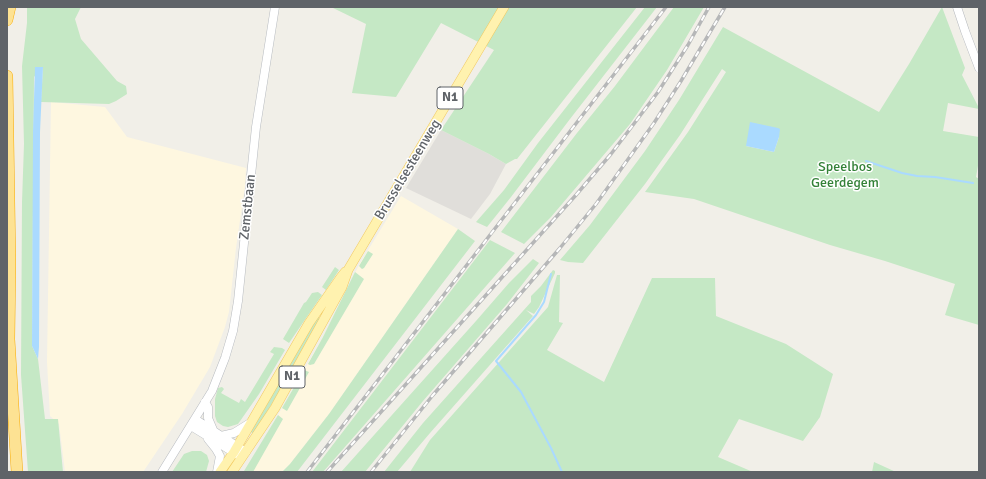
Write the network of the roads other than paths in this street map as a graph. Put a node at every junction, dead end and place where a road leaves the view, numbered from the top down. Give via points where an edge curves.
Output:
1 (10, 7) edge
2 (275, 7) edge
3 (504, 7) edge
4 (957, 7) edge
5 (7, 20) edge
6 (979, 68) edge
7 (7, 76) edge
8 (348, 270) junction
9 (205, 402) junction
10 (193, 423) junction
11 (250, 423) junction
12 (217, 434) junction
13 (205, 435) junction
14 (235, 449) junction
15 (244, 455) junction
16 (17, 472) edge
17 (162, 472) edge
18 (218, 472) edge
19 (232, 472) edge

1 - 5 highway
2 - 9 street, Zemstbaan via 256,127 234,325 226,358
3 - 8 main road, Brusselsesteenweg / N1
4 - 6 street
7 - 16 highway via 9,339
8 - 11 main road, Brusselsesteenweg / N1 via 340,277 309,323
8 - 15 main road, Brusselsesteenweg / N1 via 342,287 301,362
9 - 10 street, Zemstbaan
9 - 12 street via 208,407 208,418
10 - 12 street
10 - 13 street
10 - 17 street, Zemstbaan
11 - 12 street via 234,433
11 - 14 main road, Brusselsesteenweg / N1
12 - 14 street
13 - 14 street
13 - 18 street via 220,456
14 - 15 street
14 - 18 main road, Brusselsesteenweg / N1
15 - 19 main road, Brusselsesteenweg / N1

